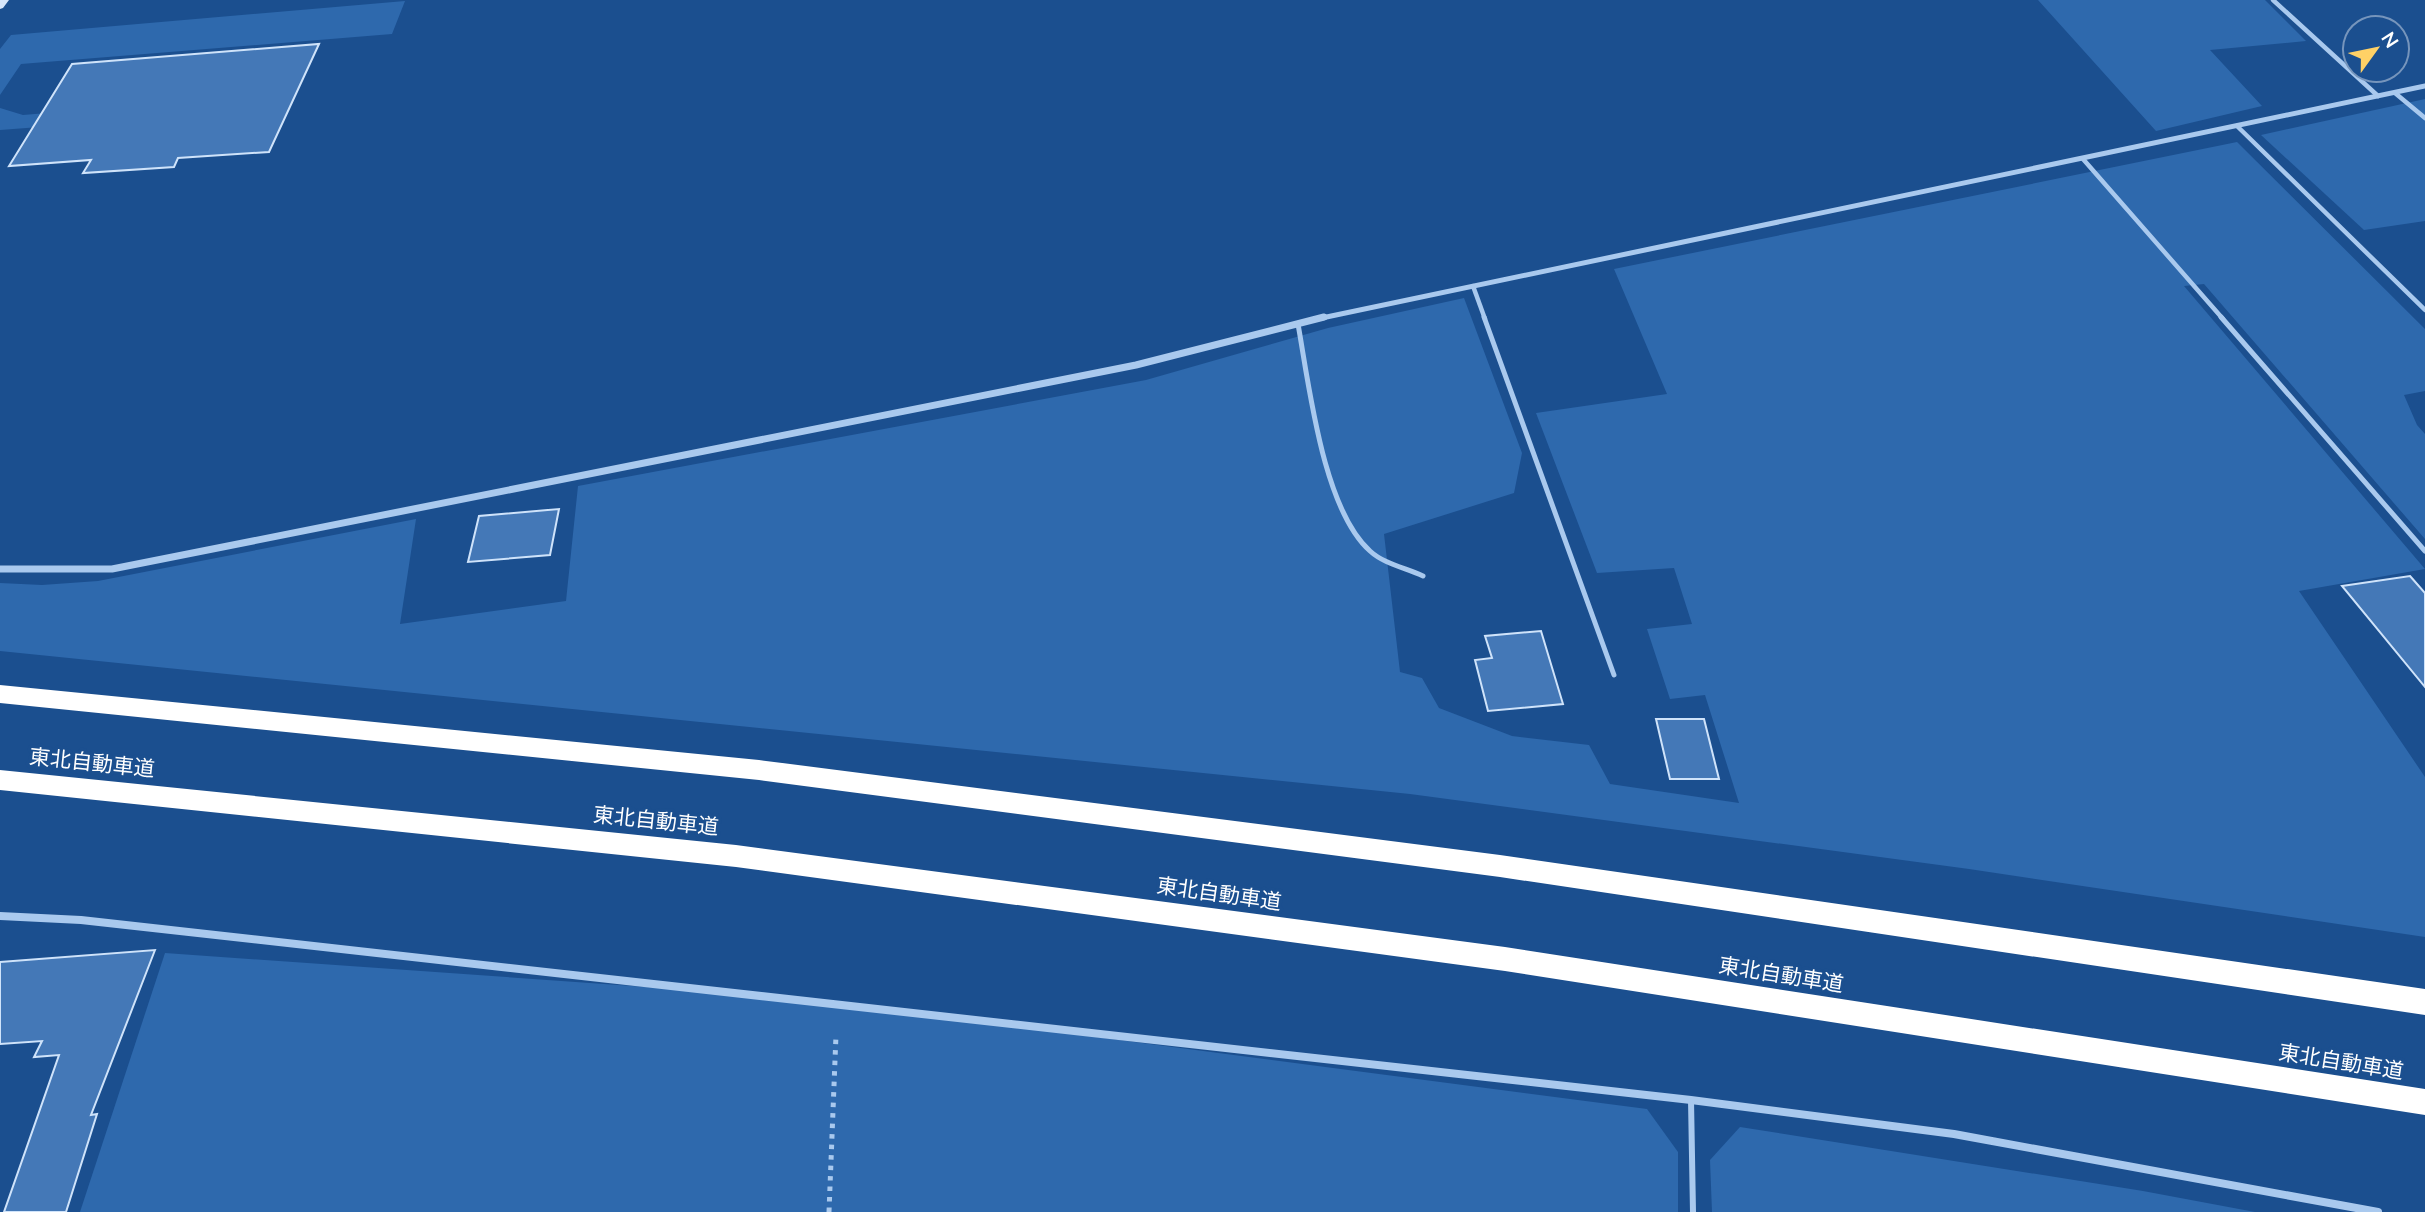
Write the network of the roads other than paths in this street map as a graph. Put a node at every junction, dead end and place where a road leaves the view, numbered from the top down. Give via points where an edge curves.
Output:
1 (4, 0) edge
2 (2273, 0) edge
3 (0, 6) edge
4 (2425, 86) edge
5 (2395, 93) junction
6 (2378, 96) junction
7 (2425, 118) edge
8 (2237, 126) junction
9 (2083, 159) junction
10 (1473, 286) junction
11 (2425, 310) edge
12 (1298, 324) junction
13 (2425, 551) edge
14 (0, 569) edge
15 (1423, 576) dead end
16 (1614, 675) dead end
17 (0, 694) edge
18 (0, 780) edge
19 (0, 916) edge
20 (2425, 1002) edge
21 (1691, 1100) junction
22 (2425, 1102) edge
23 (1693, 1212) edge
24 (2378, 1212) edge

1 - 3 main road
2 - 6 lane
4 - 5 street
5 - 6 street
5 - 7 lane
6 - 8 street
8 - 9 street
8 - 11 lane
9 - 10 street
9 - 13 lane
10 - 12 street
10 - 16 lane
12 - 14 street via 1136,365 112,569
12 - 15 lane via 1329,474 1351,528 1369,551
17 - 20 highway via 760,770 1500,866
18 - 22 highway, 東北自動車道 via 736,856 1505,959
19 - 21 street via 80,920
21 - 23 lane
21 - 24 street via 1954,1135

